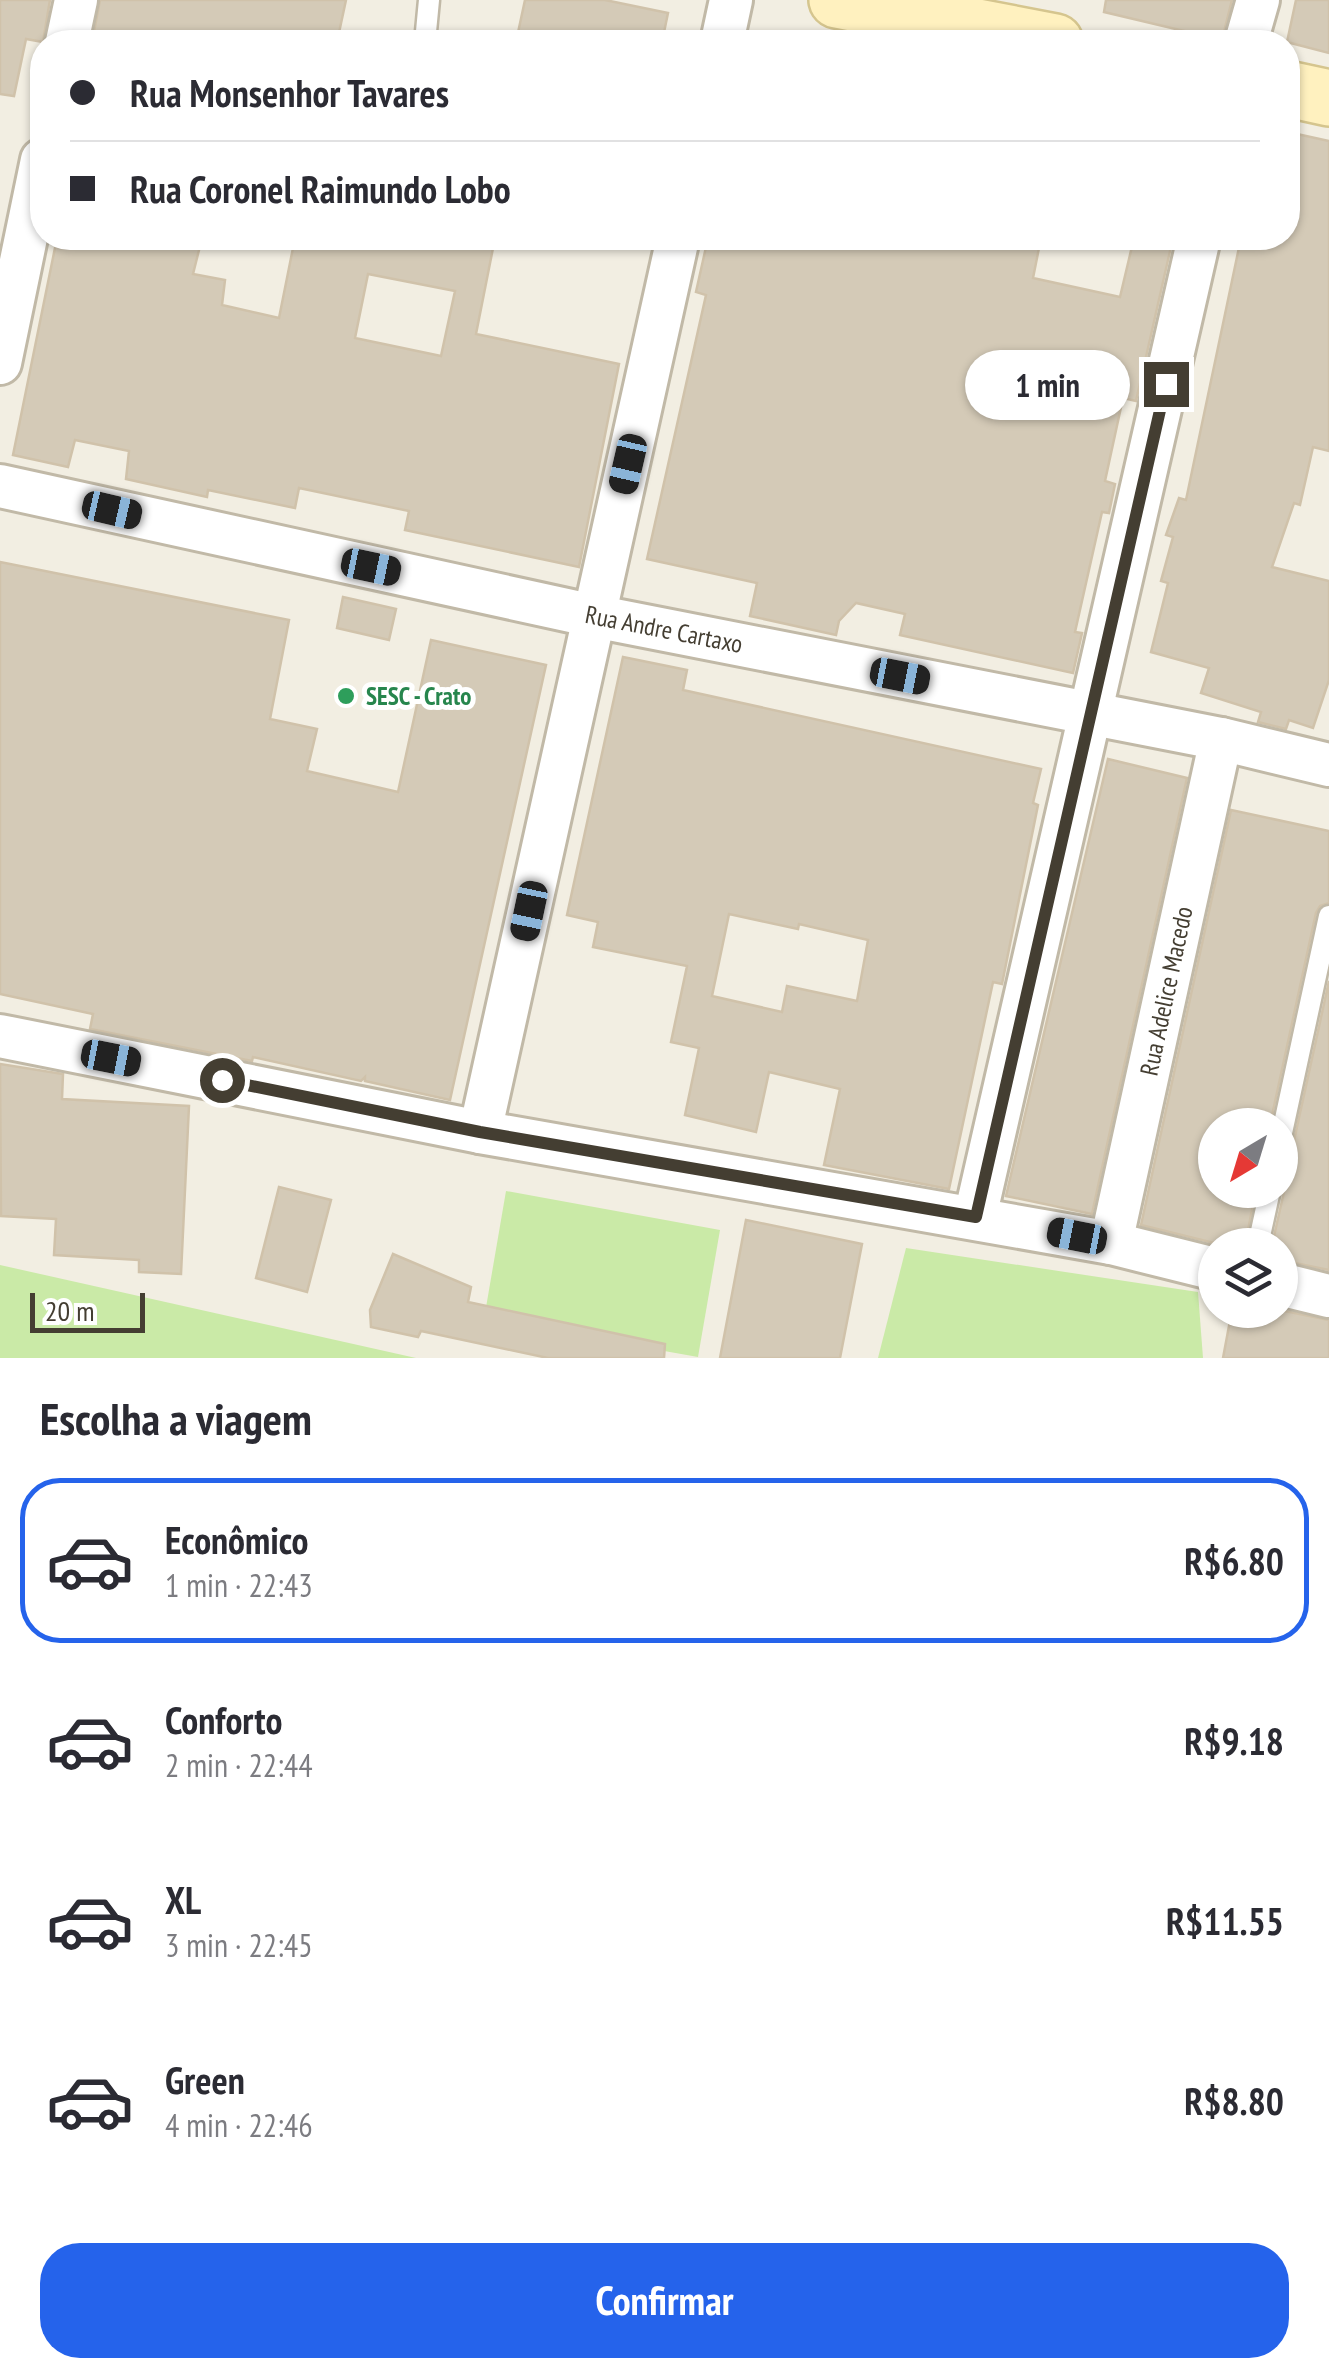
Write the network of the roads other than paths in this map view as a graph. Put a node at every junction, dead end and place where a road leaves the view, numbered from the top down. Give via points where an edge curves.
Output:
1 (76, 0) edge
2 (429, 0) edge
3 (731, 0) edge
4 (836, 0) edge
5 (1258, 0) edge
6 (70, 30) edge
7 (426, 30) edge
8 (725, 30) edge
9 (993, 30) edge
10 (1249, 30) edge
11 (1300, 92) edge
12 (1329, 98) edge
13 (30, 218) edge
14 (675, 250) edge
15 (1197, 250) edge
16 (0, 363) edge
17 (0, 486) edge
18 (594, 616) junction
19 (1091, 714) junction
20 (1221, 739) junction
21 (1329, 766) edge
22 (1329, 916) edge
23 (0, 1036) edge
24 (1287, 1108) edge
25 (480, 1132) junction
26 (976, 1217) junction
27 (1111, 1243) junction
28 (1198, 1265) edge
29 (1298, 1288) edge
30 (1329, 1296) edge

1 - 6 street
2 - 7 lane
3 - 8 street
4 - 9 main road
5 - 10 street
11 - 12 main road
13 - 16 street
14 - 18 street
15 - 19 street
17 - 18 street, Rua Andre Cartaxo
18 - 19 street, Rua Andre Cartaxo
18 - 25 street
19 - 20 street, Rua Andre Cartaxo
19 - 26 street
20 - 21 street, Rua Andre Cartaxo
20 - 27 street, Rua Adelice Macedo
22 - 24 lane
23 - 25 street
25 - 26 street
26 - 27 street
27 - 28 street
29 - 30 street

